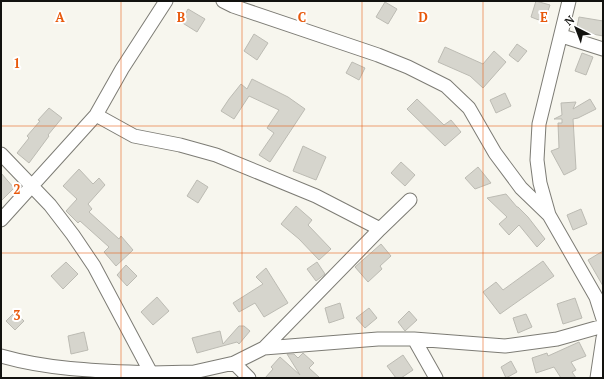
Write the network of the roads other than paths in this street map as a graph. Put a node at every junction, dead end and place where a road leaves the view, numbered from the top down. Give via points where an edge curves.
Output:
1 (166, 1) edge
2 (224, 1) edge
3 (569, 1) edge
4 (562, 36) junction
5 (603, 49) edge
6 (96, 115) junction
7 (1, 154) edge
8 (32, 185) junction
9 (410, 200) dead end
10 (549, 215) junction
11 (1, 220) edge
12 (380, 229) junction
13 (603, 319) edge
14 (603, 326) edge
15 (603, 338) edge
16 (414, 339) junction
17 (264, 348) junction
18 (1, 356) edge
19 (234, 363) junction
20 (151, 372) junction
21 (249, 378) edge
22 (436, 378) edge
23 (597, 378) edge

1 - 6 street
2 - 10 street via 378,55 446,86 469,108 495,153 521,188
3 - 4 street
4 - 5 street
4 - 10 street via 540,124 537,160
6 - 8 street
6 - 12 street via 134,136 216,155 316,196
7 - 8 street
8 - 11 street
8 - 20 street via 73,235 94,266
9 - 12 street
10 - 13 street via 596,297
12 - 17 street
14 - 16 street via 557,339 505,346
15 - 23 street
16 - 17 street via 378,339
16 - 22 street
17 - 19 street
18 - 20 street via 43,366 92,371
19 - 20 street via 194,372
19 - 21 street

